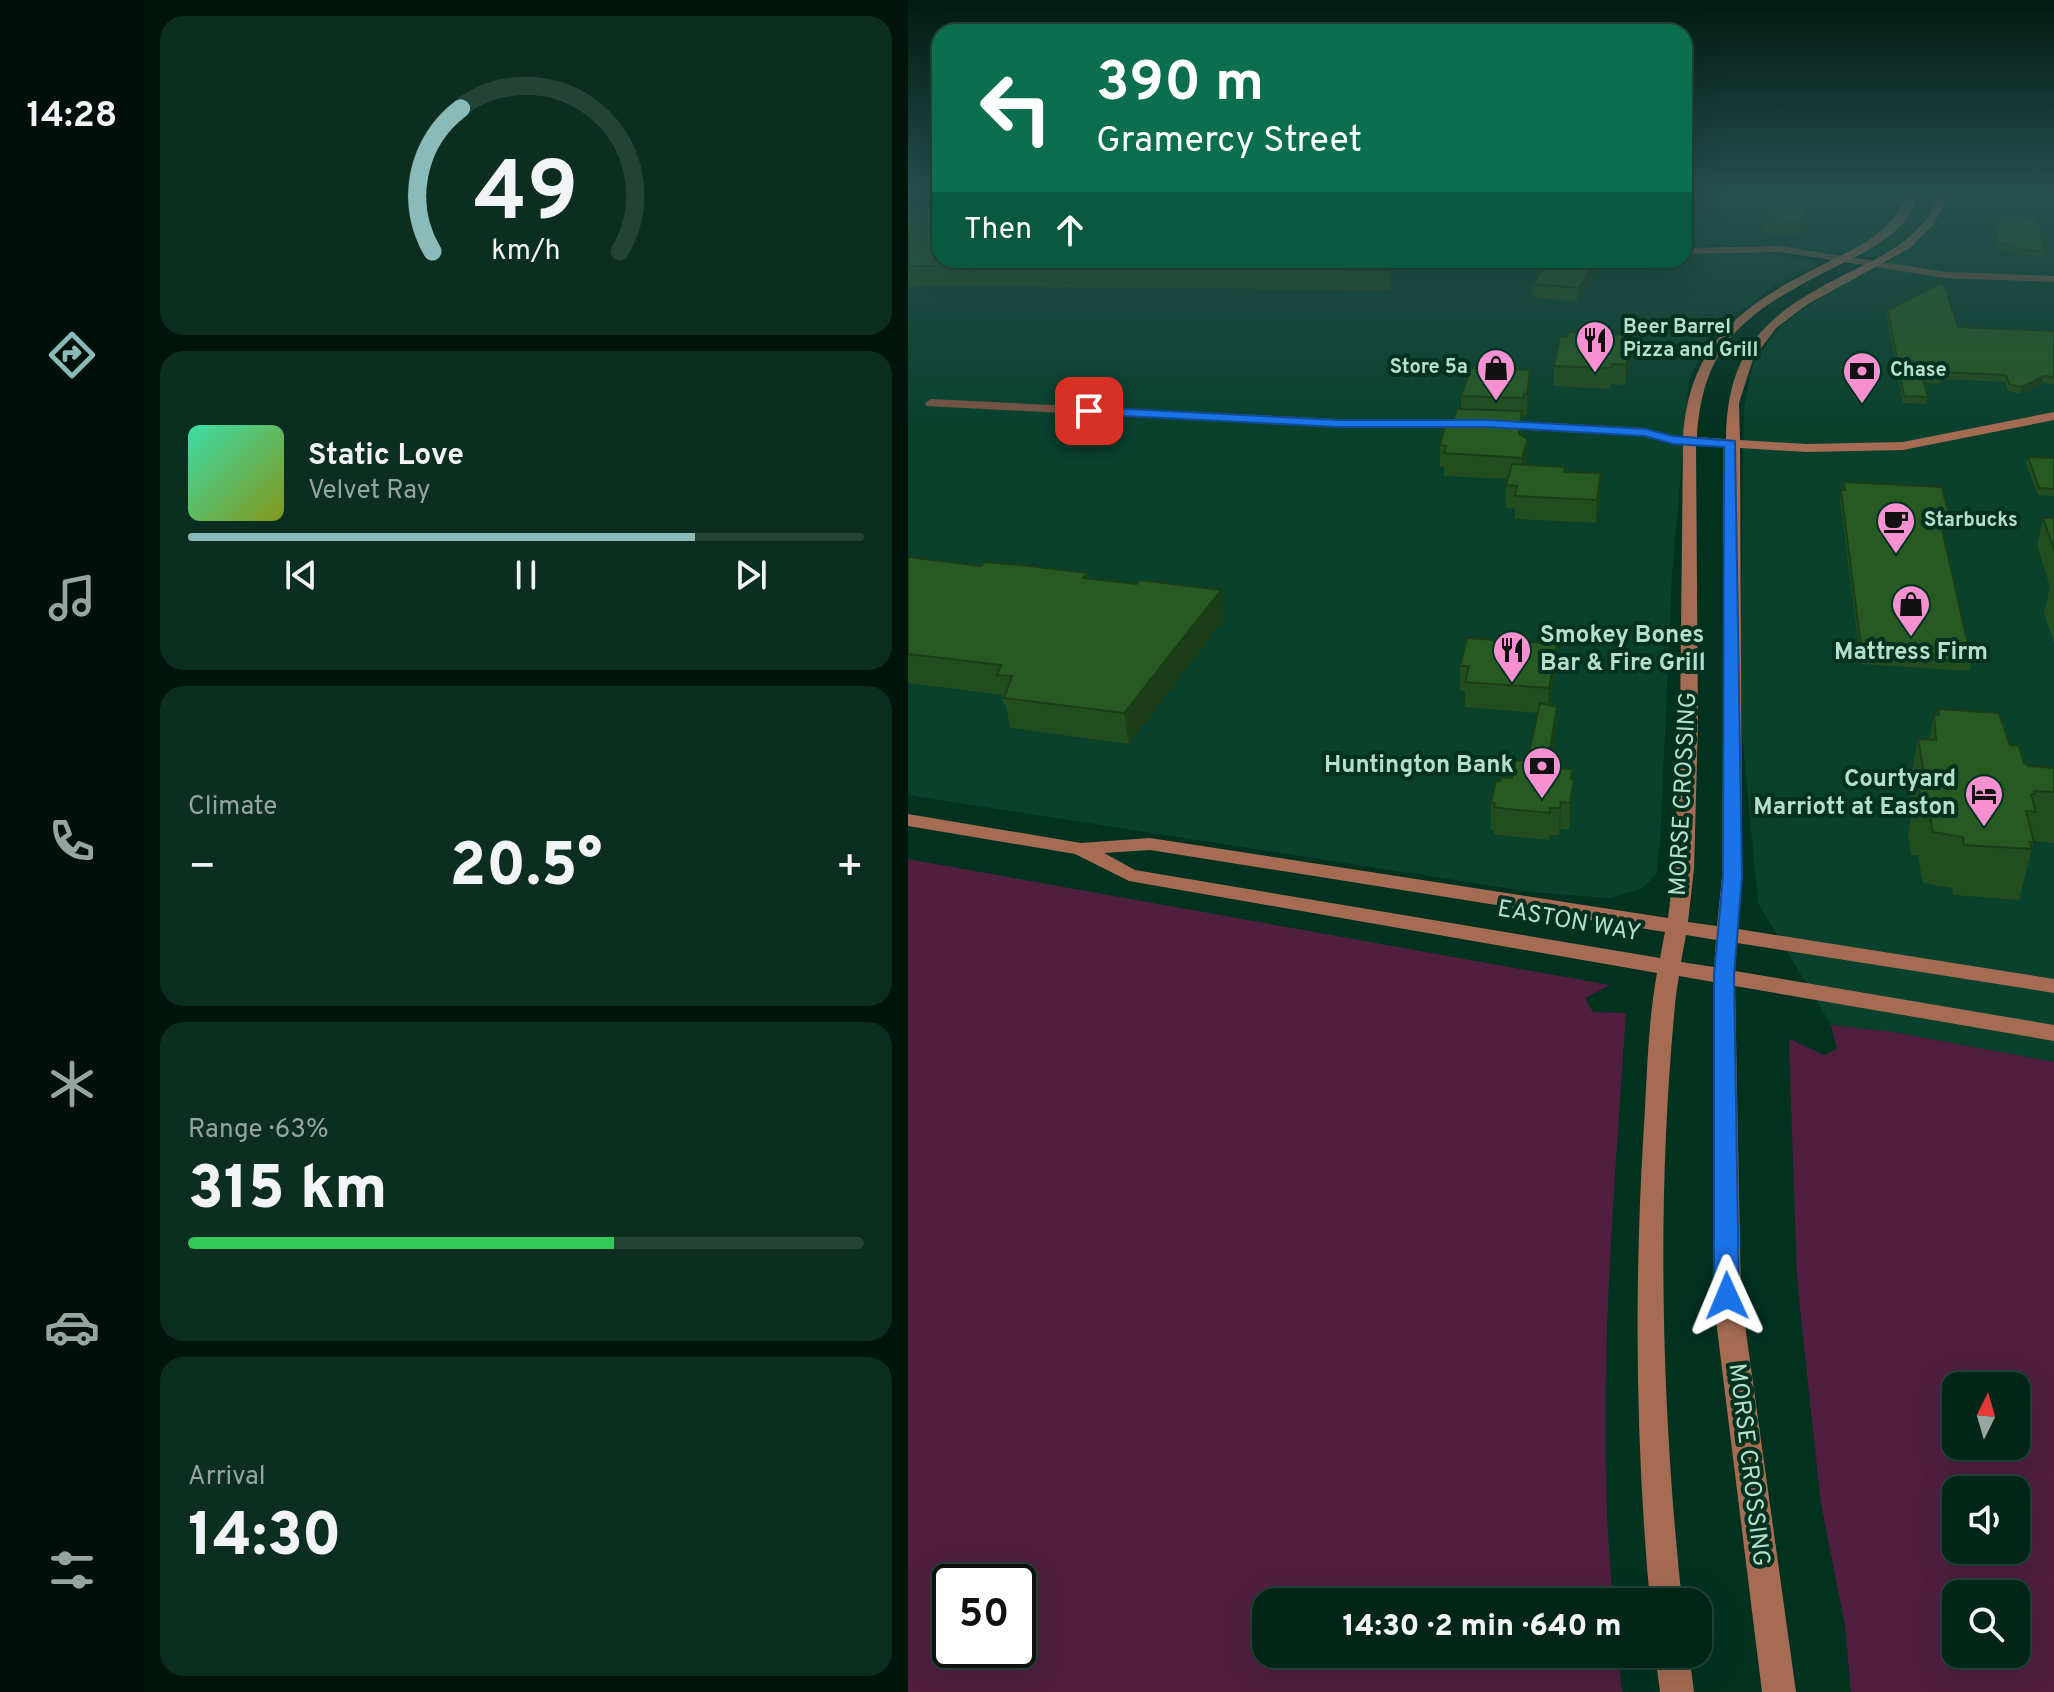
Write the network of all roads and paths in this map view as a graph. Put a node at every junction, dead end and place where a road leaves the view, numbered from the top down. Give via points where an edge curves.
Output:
1 (1822, 269) edge
2 (1863, 269) edge
3 (1910, 269) edge
4 (2054, 279) edge
5 (931, 403) dead end
6 (2054, 416) edge
7 (1673, 440) joint
8 (1692, 441) junction
9 (1730, 444) junction
10 (908, 820) edge
11 (1081, 849) junction
12 (1676, 926) junction
13 (1728, 934) junction
14 (1670, 966) junction
15 (1724, 975) junction
16 (2054, 986) edge
17 (2054, 1033) edge
18 (1665, 1588) edge
19 (1674, 1668) edge
20 (1677, 1692) edge
21 (1779, 1692) edge

1 - 8 main road, MORSE CROSSING via 1767,297 1723,336 1698,382
2 - 9 main road, MORSE CROSSING via 1799,303 1760,338 1738,376
3 - 4 street
5 - 7 street via 1338,423 1444,436 1644,444
6 - 9 main road via 1903,446
7 - 8 main road
8 - 9 main road
8 - 12 main road, MORSE CROSSING via 1684,874
9 - 13 main road, MORSE CROSSING
10 - 11 main road, EASTON WAY
11 - 12 main road, EASTON WAY via 1150,844
11 - 14 main road, EASTON WAY via 1129,875
12 - 13 main road, EASTON WAY
12 - 14 main road, MORSE CROSSING
13 - 15 main road, MORSE CROSSING
13 - 16 main road, EASTON WAY
14 - 15 main road, EASTON WAY
14 - 18 main road, MORSE CROSSING via 1663,1009 1650,1342
15 - 17 main road, EASTON WAY
15 - 21 main road, MORSE CROSSING via 1727,1296
19 - 20 main road

